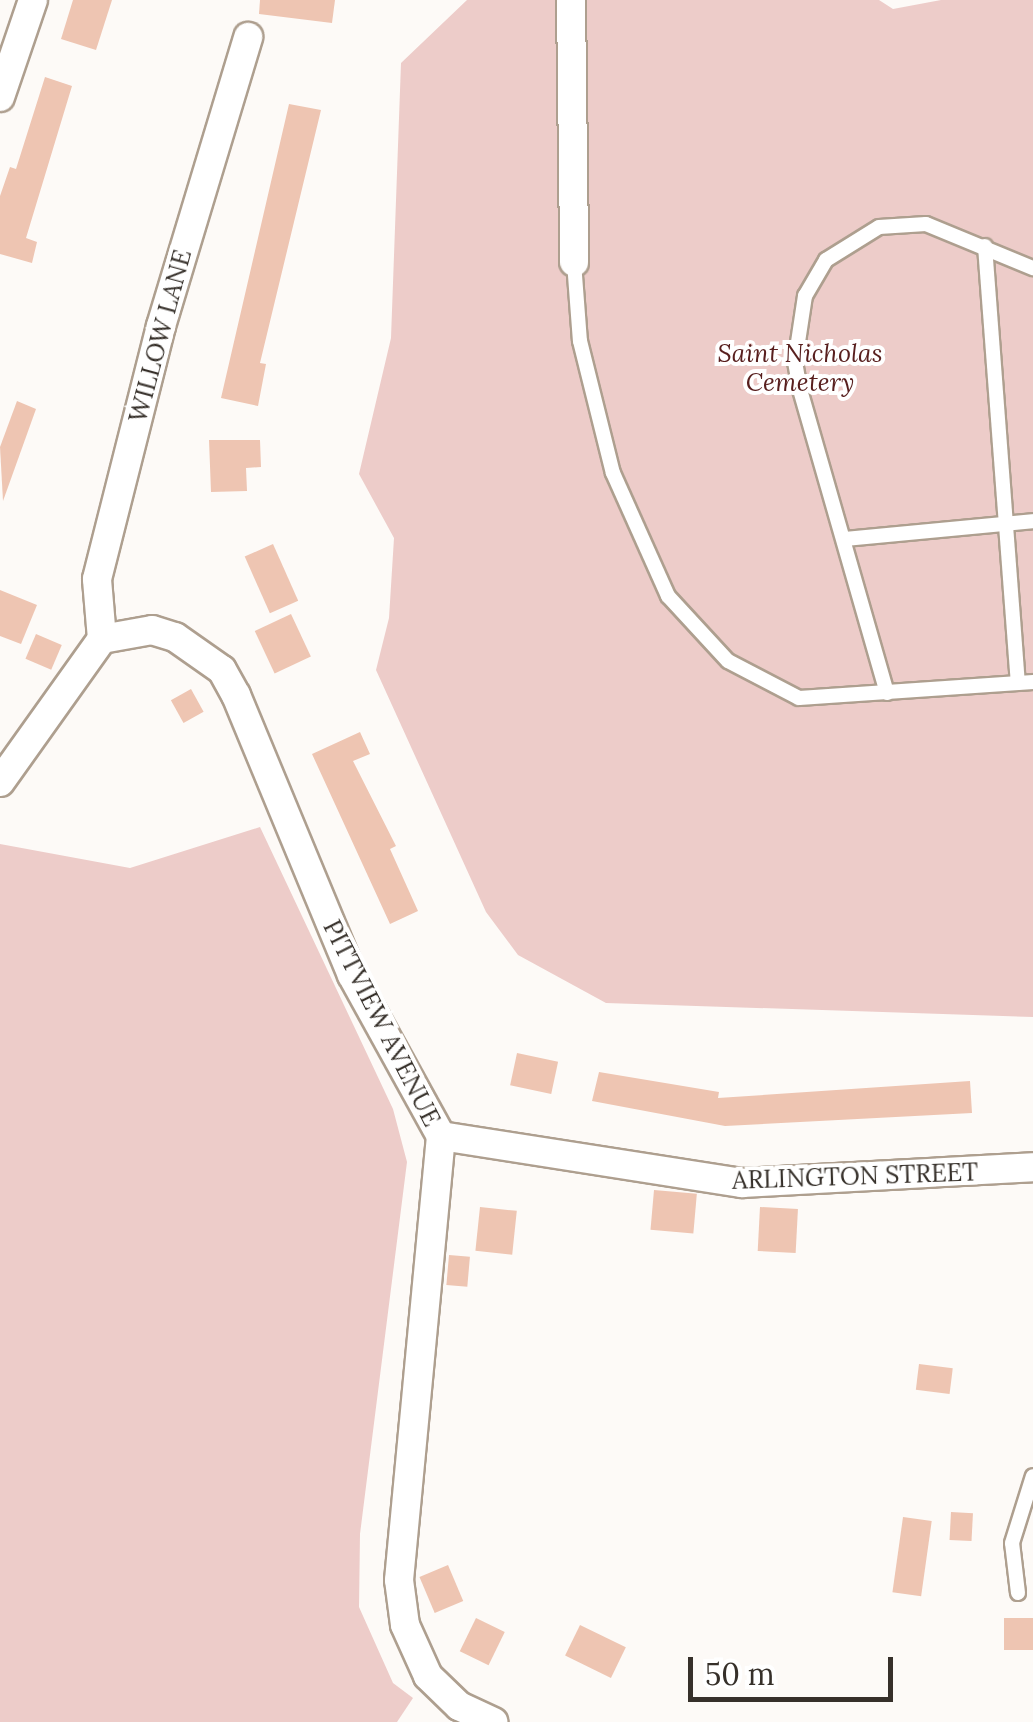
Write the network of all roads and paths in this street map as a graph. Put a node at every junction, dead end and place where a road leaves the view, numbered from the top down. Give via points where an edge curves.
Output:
1 (33, 0) edge
2 (570, 0) edge
3 (248, 37) dead end
4 (0, 96) edge
5 (985, 246) junction
6 (574, 262) joint
7 (1033, 268) edge
8 (1033, 521) edge
9 (1004, 524) junction
10 (844, 539) junction
11 (102, 639) junction
12 (1026, 683) edge
13 (887, 693) junction
14 (0, 782) edge
15 (440, 1136) junction
16 (1033, 1166) edge
17 (1033, 1476) edge
18 (1018, 1593) dead end
19 (494, 1722) edge

1 - 4 street
2 - 6 street
3 - 11 street, WILLOW LANE via 161,326 96,579
5 - 7 lane
5 - 9 lane
5 - 10 lane via 926,224 879,227 826,260 805,296 795,362
6 - 13 lane via 580,341 613,473 668,596 728,660 798,698
8 - 9 lane
9 - 10 lane
9 - 12 lane
10 - 13 lane
11 - 14 street
11 - 15 street, PITTVIEW AVENUE via 152,630 176,637 222,670 352,975
12 - 13 lane
15 - 16 street, ARLINGTON STREET via 742,1184
15 - 19 street, PITTVIEW AVENUE via 399,1580 405,1625 428,1676 459,1706
17 - 18 lane via 1012,1543

